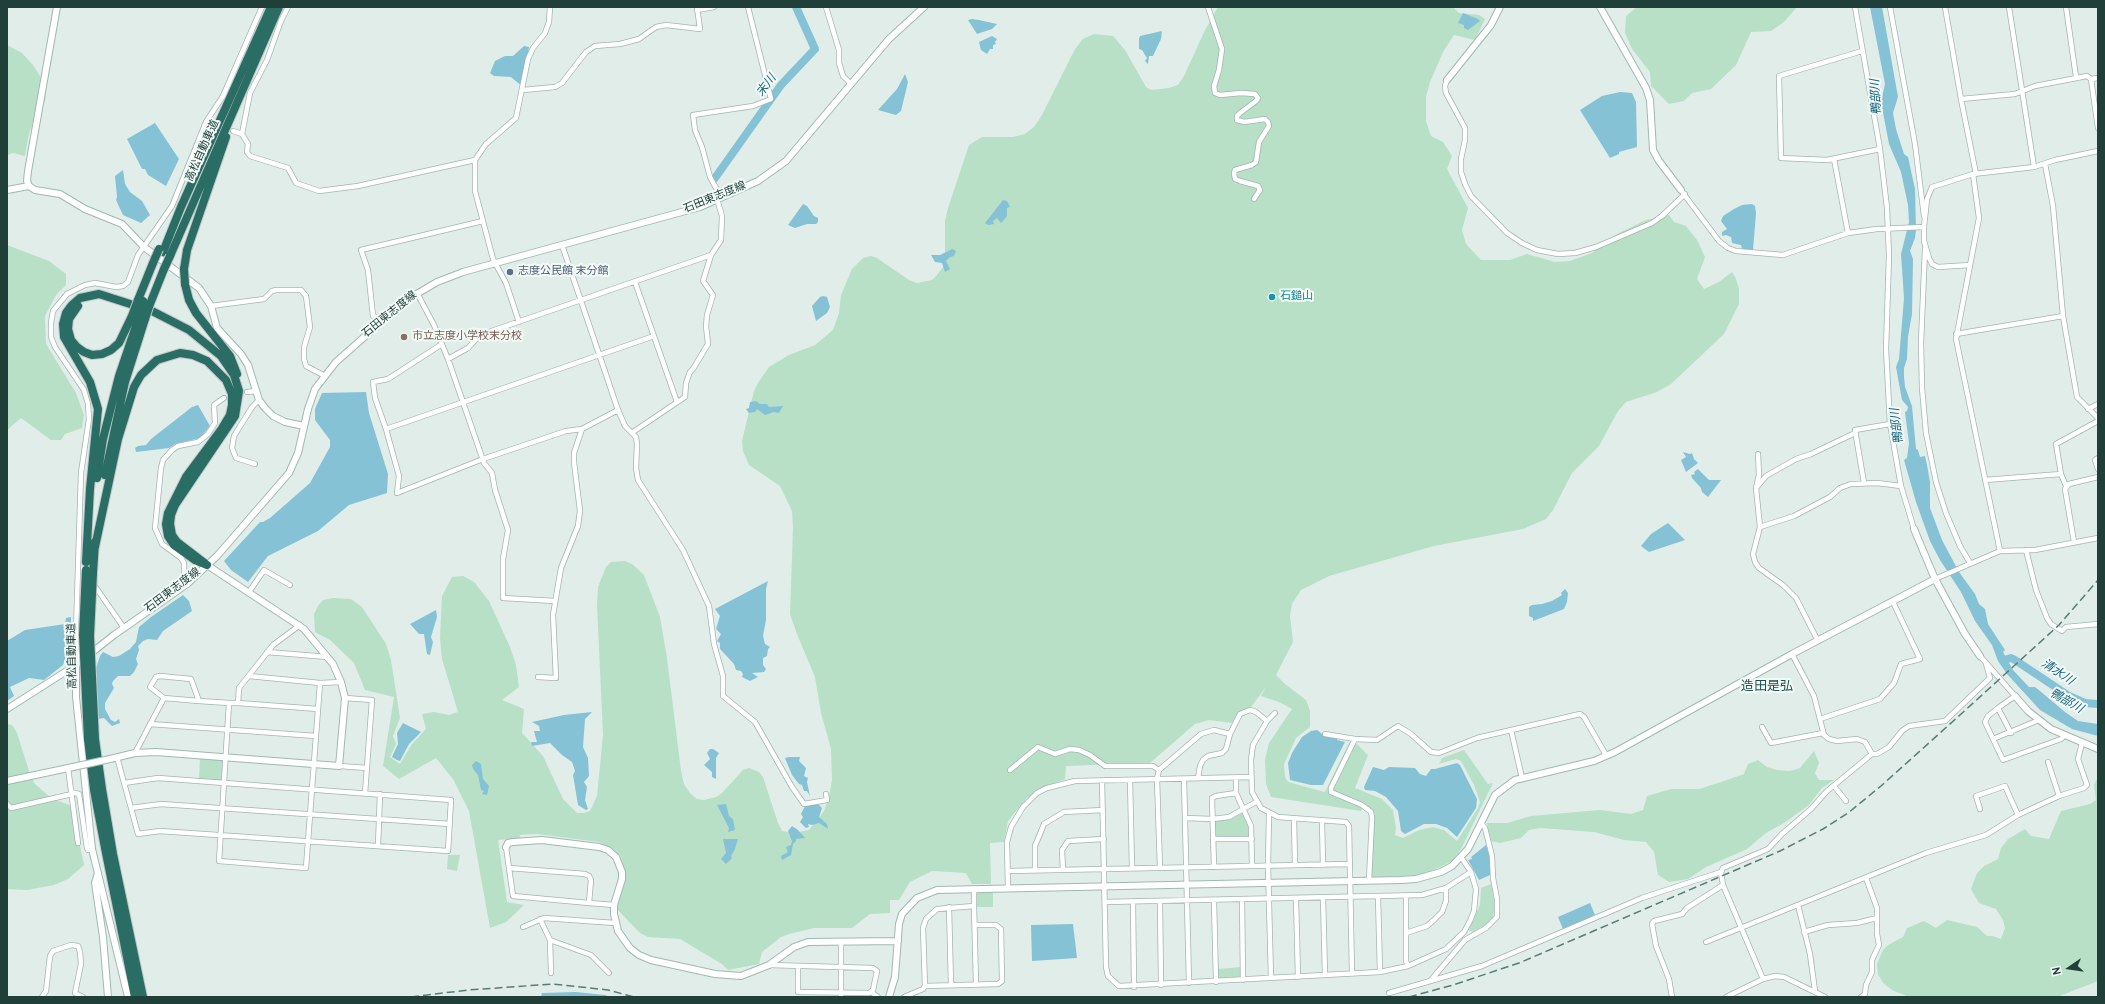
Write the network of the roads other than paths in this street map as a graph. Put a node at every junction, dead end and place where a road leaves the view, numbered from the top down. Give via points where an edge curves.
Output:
1 (57, 7) edge
2 (262, 7) edge
3 (271, 7) edge
4 (279, 7) edge
5 (288, 7) edge
6 (550, 7) edge
7 (714, 7) edge
8 (748, 7) edge
9 (826, 7) edge
10 (924, 7) edge
11 (1208, 7) edge
12 (1500, 7) edge
13 (1600, 7) edge
14 (1855, 7) edge
15 (1890, 7) edge
16 (1945, 7) edge
17 (2009, 7) edge
18 (2066, 7) edge
19 (697, 9) edge
20 (1862, 51) junction
21 (2076, 77) junction
22 (2098, 78) edge
23 (2091, 79) junction
24 (1447, 80) joint
25 (851, 84) junction
26 (522, 90) junction
27 (2022, 90) junction
28 (1960, 99) junction
29 (206, 122) junction
30 (215, 124) dead end
31 (2098, 128) edge
32 (233, 131) dead end
33 (242, 134) junction
34 (219, 142) junction
35 (1880, 149) junction
36 (2098, 151) edge
37 (1834, 159) junction
38 (475, 160) junction
39 (210, 163) junction
40 (2045, 164) junction
41 (2034, 167) junction
42 (1974, 174) junction
43 (30, 186) junction
44 (7, 190) edge
45 (1683, 192) junction
46 (719, 198) junction
47 (1254, 199) dead end
48 (483, 221) junction
49 (1925, 222) junction
50 (1890, 228) junction
51 (1923, 228) junction
52 (1848, 233) junction
53 (562, 246) junction
54 (144, 247) junction
55 (1925, 249) junction
56 (164, 253) junction
57 (711, 255) junction
58 (495, 264) junction
59 (1970, 265) junction
60 (158, 266) junction
61 (636, 282) junction
62 (417, 293) junction
63 (580, 301) junction
64 (144, 302) junction
65 (211, 306) junction
66 (2063, 316) junction
67 (138, 318) junction
68 (383, 319) junction
69 (519, 322) junction
70 (1956, 334) junction
71 (654, 336) junction
72 (442, 344) junction
73 (599, 355) junction
74 (448, 359) junction
75 (325, 376) junction
76 (256, 391) junction
77 (239, 392) junction
78 (224, 398) dead end
79 (259, 400) junction
80 (463, 402) junction
81 (677, 402) junction
82 (2098, 404) edge
83 (2088, 409) junction
84 (618, 410) junction
85 (2098, 419) edge
86 (1890, 424) junction
87 (304, 426) junction
88 (386, 429) junction
89 (582, 429) junction
90 (633, 432) junction
91 (1855, 433) junction
92 (1758, 454) dead end
93 (2098, 458) edge
94 (483, 459) junction
95 (255, 464) dead end
96 (2098, 469) edge
97 (2061, 474) junction
98 (2098, 477) edge
99 (1985, 480) junction
100 (1864, 483) junction
101 (1901, 486) junction
102 (2066, 486) junction
103 (1756, 488) junction
104 (1760, 527) junction
105 (1914, 529) joint
106 (2098, 538) edge
107 (2074, 542) junction
108 (95, 547) junction
109 (2026, 550) junction
110 (2000, 551) junction
111 (1968, 564) junction
112 (207, 565) junction
113 (88, 568) junction
114 (78, 575) junction
115 (1937, 578) junction
116 (187, 584) junction
117 (290, 585) dead end
118 (249, 592) junction
119 (555, 601) junction
120 (1893, 602) junction
121 (2098, 624) edge
122 (300, 625) junction
123 (124, 628) junction
124 (76, 631) joint
125 (1818, 641) junction
126 (267, 652) junction
127 (1792, 654) junction
128 (1980, 656) joint
129 (328, 657) junction
130 (1986, 664) junction
131 (76, 665) junction
132 (249, 676) junction
133 (538, 677) dead end
134 (341, 682) junction
135 (320, 683) junction
136 (2014, 696) junction
137 (164, 698) junction
138 (344, 698) junction
139 (199, 701) junction
140 (229, 703) junction
141 (238, 703) junction
142 (1998, 708) junction
143 (7, 709) edge
144 (318, 709) junction
145 (1275, 713) dead end
146 (1820, 719) junction
147 (2039, 720) junction
148 (1267, 721) junction
149 (150, 724) junction
150 (1762, 727) dead end
151 (228, 729) junction
152 (1511, 730) junction
153 (1823, 733) junction
154 (2011, 733) junction
155 (1230, 734) junction
156 (1325, 734) dead end
157 (316, 736) junction
158 (2064, 736) junction
159 (92, 739) junction
160 (1994, 739) junction
161 (1355, 740) junction
162 (2082, 743) junction
163 (2098, 749) edge
164 (135, 753) junction
165 (1872, 754) junction
166 (1606, 755) junction
167 (117, 757) junction
168 (225, 757) junction
169 (2048, 762) dead end
170 (314, 764) junction
171 (340, 766) junction
172 (70, 767) junction
173 (367, 768) junction
174 (1010, 770) dead end
175 (1159, 770) junction
176 (1250, 777) junction
177 (1198, 778) junction
178 (1236, 778) junction
179 (1522, 778) junction
180 (1158, 779) junction
181 (1184, 779) junction
182 (1130, 780) junction
183 (7, 781) edge
184 (1102, 781) junction
185 (124, 783) junction
186 (224, 783) junction
187 (1834, 786) junction
188 (312, 789) junction
189 (71, 793) junction
190 (365, 793) junction
191 (1236, 793) junction
192 (380, 794) junction
193 (826, 794) dead end
194 (2059, 796) junction
195 (1846, 801) dead end
196 (1256, 802) junction
197 (7, 804) edge
198 (131, 808) junction
199 (222, 808) junction
200 (1980, 808) dead end
201 (1103, 810) junction
202 (1244, 810) junction
203 (311, 814) junction
204 (1269, 814) junction
205 (2018, 815) junction
206 (1185, 818) junction
207 (1213, 819) junction
208 (1294, 819) junction
209 (379, 820) junction
210 (1322, 821) junction
211 (1481, 823) junction
212 (450, 824) junction
213 (220, 835) junction
214 (1104, 839) junction
215 (1214, 839) junction
216 (1252, 839) junction
217 (309, 842) junction
218 (78, 843) dead end
219 (378, 846) junction
220 (506, 847) joint
221 (92, 849) junction
222 (1461, 858) junction
223 (1349, 864) junction
224 (1295, 865) junction
225 (1322, 865) junction
226 (1252, 866) junction
227 (1268, 866) junction
228 (1186, 867) junction
229 (1214, 867) junction
230 (509, 868) junction
231 (1132, 868) junction
232 (1160, 868) junction
233 (1104, 869) junction
234 (1035, 870) junction
235 (1063, 870) junction
236 (1008, 871) junction
237 (1471, 872) junction
238 (1721, 872) junction
239 (98, 873) junction
240 (1866, 878) junction
241 (1369, 880) junction
242 (1350, 881) junction
243 (1268, 882) junction
244 (1186, 884) junction
245 (1723, 884) junction
246 (1105, 886) junction
247 (1008, 888) junction
248 (1446, 888) junction
249 (974, 889) junction
250 (1406, 896) junction
251 (1351, 897) junction
252 (1378, 897) junction
253 (1324, 898) junction
254 (1269, 899) junction
255 (1296, 899) junction
256 (1242, 900) junction
257 (1187, 901) junction
258 (1214, 901) junction
259 (1105, 902) junction
260 (1133, 902) junction
261 (1160, 902) junction
262 (589, 903) junction
263 (614, 905) junction
264 (1798, 905) junction
265 (974, 906) junction
266 (949, 907) junction
267 (1877, 918) junction
268 (540, 919) junction
269 (615, 923) junction
270 (975, 925) junction
271 (523, 927) dead end
272 (1742, 928) junction
273 (1804, 932) junction
274 (1406, 933) junction
275 (550, 940) junction
276 (841, 941) junction
277 (898, 941) junction
278 (1706, 942) dead end
279 (769, 965) junction
280 (798, 966) junction
281 (1408, 966) junction
282 (841, 967) junction
283 (1380, 972) junction
284 (551, 973) dead end
285 (609, 973) dead end
286 (1352, 973) junction
287 (1325, 975) junction
288 (1298, 977) junction
289 (1271, 978) junction
290 (1763, 979) junction
291 (1243, 980) junction
292 (1431, 980) junction
293 (1216, 982) junction
294 (1189, 983) junction
295 (976, 984) junction
296 (951, 985) junction
297 (1161, 985) junction
298 (926, 986) junction
299 (1134, 987) junction
300 (1814, 991) junction
301 (871, 992) junction
302 (1389, 992) dead end
303 (841, 995) edge
304 (42, 997) edge
305 (83, 997) edge
306 (108, 997) edge
307 (128, 997) edge
308 (135, 997) edge
309 (143, 997) edge
310 (878, 997) edge
311 (888, 997) edge
312 (904, 997) edge
313 (1672, 997) edge
314 (1726, 997) edge
315 (1825, 997) edge
316 (1861, 997) edge

1 - 43 street via 28,171 27,181
2 - 29 street via 223,96
3 - 34 highway, 高松自動車道
4 - 34 highway
5 - 33 street via 267,60 250,93
6 - 26 street via 545,33 528,59
7 - 19 street
8 - 46 street via 771,99 753,106 693,115 695,130
9 - 25 street via 839,50 843,76
10 - 25 street, 石田東志度線 via 889,39
11 - 47 street via 1222,49 1214,86 1215,93 1255,94 1258,98 1256,102 1240,113 1237,120 1244,122 1265,119 1269,126 1258,142 1256,162 1235,170 1234,173 1235,179 1258,186 1260,190
12 - 24 street via 1491,25
13 - 45 street via 1646,88 1651,106 1654,150 1659,161
14 - 20 street
15 - 49 street via 1915,144
16 - 28 street
17 - 27 street
18 - 21 street
19 - 26 street via 700,29 666,25 656,27 639,39 595,46 586,52 562,83
20 - 35 street
20 - 37 street via 1779,76 1781,158
21 - 23 street via 2087,76
21 - 27 street
22 - 23 street
23 - 31 street
24 - 45 street via 1446,93 1465,128 1461,172 1465,184 1471,196 1507,233 1522,243 1537,250 1558,254 1575,253 1596,247 1652,223 1662,216
25 - 46 street, 石田東志度線 via 786,161 758,181
26 - 38 street via 516,118 486,144
27 - 28 street via 2015,94
27 - 41 street
28 - 42 street
29 - 30 street
29 - 54 street via 172,206
32 - 33 street
33 - 38 street via 248,144 247,152 250,156 288,168 296,183 319,191 358,186
34 - 39 highway
34 - 39 highway, 高松自動車道
35 - 37 street
35 - 50 street
36 - 40 street
37 - 52 street
38 - 48 street via 475,191
39 - 56 highway, 高松自動車道
39 - 56 highway, 高松自動車道 via 181,207
39 - 77 highway, bridge via 187,250 185,284 196,313 236,367
40 - 41 street
40 - 66 street via 2053,206
41 - 42 street
42 - 49 street via 1932,187 1927,199
42 - 59 street via 1979,211
43 - 44 street
43 - 54 street via 35,190 60,194 85,209 117,221
45 - 52 street via 1719,241 1736,251 1783,254
46 - 53 street, 石田東志度線 via 700,207
46 - 57 street via 722,216 721,240
48 - 58 street
48 - 68 street via 361,250 368,270 373,316
49 - 51 street
50 - 51 street
50 - 52 street
50 - 86 street via 1886,349
51 - 55 street
53 - 58 street, 石田東志度線
53 - 63 street
54 - 65 street via 199,288
54 - 114 street via 138,255 128,282 116,287 95,283 78,287 60,301 51,323 51,337 84,390 90,419 81,473
55 - 59 street via 1932,264
55 - 111 street via 1921,343 1926,433 1936,482
56 - 60 highway, 高松自動車道, bridge
56 - 60 highway, bridge
57 - 61 street
57 - 81 street via 703,281 713,295 707,315 708,344 690,372 685,397
58 - 62 street, 石田東志度線 via 463,272
58 - 69 street via 506,283
59 - 70 street
60 - 64 highway
60 - 64 highway, 高松自動車道
61 - 63 street
61 - 71 street
62 - 68 street, 石田東志度線
62 - 72 street
63 - 69 street
63 - 73 street
64 - 67 highway, bridge
64 - 67 highway, bridge
65 - 75 street via 264,299 276,290 301,290 306,296 310,327 304,347 306,366
65 - 76 street via 217,328 248,365
66 - 70 street
66 - 83 street via 2077,397
67 - 77 highway via 119,343 102,354 92,355 84,352 71,340 68,329 69,319 81,303 101,299 113,302 177,328 209,350
67 - 108 highway, 高松自動車道 via 112,436
67 - 113 highway, 高松自動車道 via 119,376 103,439 93,500
68 - 75 street, 石田東志度線 via 336,362
69 - 74 street via 478,337 468,348
70 - 99 street
71 - 73 street
71 - 81 street
72 - 74 street
72 - 88 street via 388,379 373,382 375,398
73 - 80 street
73 - 84 street
74 - 80 street
75 - 87 street, 石田東志度線 via 316,389
76 - 77 street
76 - 79 street
77 - 108 highway via 216,368 193,355 180,353 157,360 141,375 127,406 118,439
77 - 112 highway via 235,416 175,505 171,515 172,535 177,542
77 - 113 highway via 234,376 222,356 200,338 171,320 152,311 99,294 80,298 72,305 64,318 64,337 90,382 98,409 90,496
78 - 116 street via 214,405 215,423 208,434 198,442 178,446 172,450 163,460 161,468 155,528 162,544 184,563 184,580
79 - 87 street via 273,416 285,422
79 - 95 street via 234,436 232,448 236,458
80 - 88 street
80 - 94 street
81 - 90 street
82 - 83 street
83 - 85 street
84 - 89 street
84 - 90 street via 625,426
85 - 97 street via 2056,444
86 - 91 street via 1862,428 1855,430
86 - 101 street
87 - 112 street, 石田東志度線 via 298,453 286,478
88 - 94 street via 399,476 397,493
89 - 94 street via 566,431
89 - 119 street via 574,453 580,511 578,526 561,568
90 - 193 street via 637,444 638,480 683,550 709,606 714,644 723,676 723,696 755,722 804,804 827,800
91 - 100 street
91 - 103 street via 1796,459 1766,476
92 - 103 street via 1759,475
93 - 96 street via 2095,460
94 - 119 street via 492,473 508,530 503,559 503,598
97 - 99 street
97 - 102 street
98 - 102 street
99 - 110 street
100 - 101 street
100 - 104 street via 1840,488 1830,497 1794,516
101 - 105 street
102 - 107 street via 2065,496
103 - 104 street
104 - 125 street via 1753,554 1754,562 1783,584 1796,598
105 - 115 street
106 - 107 street
107 - 109 street
108 - 113 highway, 高松自動車道
109 - 110 street
109 - 121 street via 2036,590 2051,624 2062,631 2066,627
110 - 111 street
111 - 115 street
112 - 116 street, 石田東志度線
112 - 118 street
113 - 159 highway, 高松自動車道, bridge
114 - 123 street via 96,586
114 - 124 street
115 - 120 street
115 - 128 street via 1965,634
116 - 123 street, 石田東志度線
117 - 118 street via 264,570
118 - 122 street
119 - 133 street via 553,615 556,678
120 - 125 street
120 - 146 street via 1920,659 1901,664 1894,683 1880,699
122 - 126 street
122 - 129 street
123 - 131 street, 石田東志度線
124 - 131 street
125 - 127 street
126 - 129 street
126 - 132 street
127 - 146 street via 1814,696
127 - 166 street
128 - 130 street
129 - 134 street
130 - 136 street
130 - 165 street via 1990,678 1945,721 1909,726 1889,747
131 - 143 street, 石田東志度線
131 - 221 street via 79,737
132 - 135 street
132 - 141 street via 239,688
134 - 135 street
134 - 138 street
135 - 144 street
136 - 142 street
136 - 147 street
137 - 139 street
137 - 139 street via 150,687 156,677 190,679
137 - 149 street
138 - 171 street
138 - 173 street via 372,700
139 - 140 street
140 - 141 street
140 - 151 street
141 - 144 street
142 - 154 street
142 - 160 street via 1985,722
144 - 157 street
145 - 148 street
146 - 153 street
147 - 154 street
147 - 158 street
148 - 155 street via 1256,712 1245,710 1240,714
148 - 176 street via 1253,745
149 - 151 street
149 - 164 street
150 - 153 street via 1771,742
151 - 157 street
151 - 168 street
152 - 161 street via 1466,742 1439,753 1431,752 1398,726 1377,740
152 - 166 street via 1580,714
152 - 179 street
153 - 165 street via 1828,739 1856,739 1865,742
154 - 160 street
155 - 175 street via 1214,730 1201,734
155 - 177 street via 1224,752 1213,754 1203,760
156 - 161 street
157 - 170 street
158 - 160 street via 2003,760
158 - 162 street
159 - 308 highway, 高松自動車道 via 94,790
159 - 309 highway, 高松自動車道
161 - 241 street via 1331,792 1362,805 1371,812
162 - 163 street
162 - 194 street via 2078,759 2087,786
164 - 167 street
164 - 168 street
165 - 187 street
166 - 179 street
167 - 172 street, bridge
167 - 185 street
168 - 170 street
168 - 186 street
169 - 194 street
170 - 171 street
170 - 188 street
171 - 173 street
172 - 183 street
172 - 189 street
173 - 190 street
174 - 175 street via 1038,747 1055,754 1070,749 1079,750 1105,766 1153,766
175 - 180 street
176 - 178 street
176 - 196 street
177 - 178 street
177 - 181 street
178 - 191 street
179 - 211 street via 1495,795
180 - 181 street
180 - 182 street
180 - 232 street
181 - 206 street
182 - 184 street
182 - 231 street
184 - 201 street
184 - 236 street via 1055,784 1030,799 1011,827 1007,842
185 - 186 street via 158,778
185 - 198 street
186 - 188 street
186 - 199 street
187 - 195 street
187 - 238 street via 1768,849 1723,868
188 - 190 street
188 - 203 street
189 - 197 street via 11,808
189 - 218 street
189 - 221 street via 79,794 87,848
190 - 192 street
191 - 202 street
191 - 207 street via 1212,798
192 - 209 street
192 - 212 street via 451,800
194 - 205 street
196 - 202 street
196 - 204 street
198 - 199 street via 161,804
198 - 213 street via 138,834 160,831
199 - 203 street
199 - 213 street
200 - 205 street via 1976,796 2005,786
201 - 214 street
201 - 234 street via 1064,812 1044,824 1035,846
202 - 207 street via 1229,817
202 - 216 street via 1251,826
203 - 209 street
203 - 217 street
204 - 208 street
204 - 227 street
205 - 240 street via 1986,835 1926,852
206 - 207 street
206 - 228 street
207 - 215 street
208 - 210 street
208 - 224 street
209 - 212 street
209 - 219 street
210 - 223 street via 1346,822 1349,826
210 - 225 street
211 - 222 street via 1468,850
211 - 292 street via 1485,828 1492,856 1497,916 1486,928 1465,940
212 - 219 street via 448,851
213 - 217 street
213 - 217 street via 219,861 306,868
214 - 233 street
214 - 235 street via 1068,842 1062,850
215 - 216 street
215 - 229 street
216 - 226 street
217 - 219 street
220 - 230 street
220 - 263 street via 508,843 513,842 542,840 608,850 616,857 622,872
221 - 239 street
222 - 237 street
222 - 241 street via 1428,877
223 - 225 street
223 - 242 street
224 - 225 street
224 - 227 street
226 - 227 street
226 - 229 street
227 - 243 street
228 - 229 street
228 - 232 street
228 - 244 street
230 - 262 street via 513,896
230 - 262 street via 585,874 591,880
231 - 232 street
231 - 233 street
233 - 235 street
233 - 246 street
234 - 235 street
234 - 236 street
236 - 247 street
237 - 248 street
237 - 281 street via 1476,898 1474,911 1464,932 1446,949
238 - 245 street
238 - 292 street via 1642,898 1482,966
239 - 306 street via 95,883
239 - 307 street
240 - 264 street
240 - 267 street via 1878,908
241 - 242 street
242 - 243 street
242 - 251 street
243 - 244 street
243 - 254 street
244 - 246 street
244 - 257 street
245 - 272 street
245 - 313 street via 1682,914 1654,921 1652,924
246 - 247 street
246 - 259 street
247 - 249 street
248 - 250 street via 1422,895
248 - 274 street via 1446,901 1442,912 1427,926
249 - 265 street
249 - 277 street via 937,890 917,898 902,914
250 - 252 street
250 - 274 street
251 - 252 street
251 - 253 street
251 - 286 street
252 - 283 street
253 - 255 street
253 - 287 street
254 - 255 street
254 - 256 street
254 - 289 street
255 - 288 street
256 - 258 street
256 - 291 street
257 - 258 street
257 - 261 street
257 - 294 street
258 - 293 street
259 - 260 street
259 - 299 street via 1108,976 1120,986
260 - 261 street
260 - 299 street
261 - 297 street
262 - 263 street
263 - 269 street
264 - 272 street
264 - 273 street
265 - 266 street
265 - 270 street
266 - 296 street
266 - 298 street via 937,909 926,919 923,928
267 - 273 street via 1857,923 1828,925
267 - 316 street via 1879,945 1872,960 1872,972 1865,994
268 - 269 street
268 - 271 street
268 - 275 street
269 - 279 street via 622,940 639,955 651,960 741,976
270 - 295 street
270 - 295 street via 996,925 1001,929 1002,981 998,984
272 - 278 street
272 - 290 street
273 - 300 street via 1810,954
274 - 281 street
275 - 284 street
275 - 285 street via 591,955
276 - 277 street
276 - 279 street via 816,940 800,943
276 - 282 street
277 - 311 street via 895,977
279 - 280 street
280 - 282 street
280 - 303 street via 798,992
281 - 283 street
282 - 301 street via 873,968 877,971
282 - 303 street
283 - 286 street
286 - 287 street
287 - 288 street
288 - 289 street
289 - 291 street
290 - 300 street via 1784,977
290 - 314 street
291 - 293 street
292 - 302 street
293 - 294 street
294 - 297 street
295 - 296 street
296 - 298 street
297 - 299 street
298 - 312 street
300 - 315 street
301 - 303 street
301 - 310 street
304 - 305 street via 46,991 50,956 53,952 71,945 78,946 80,952 81,964 75,993

